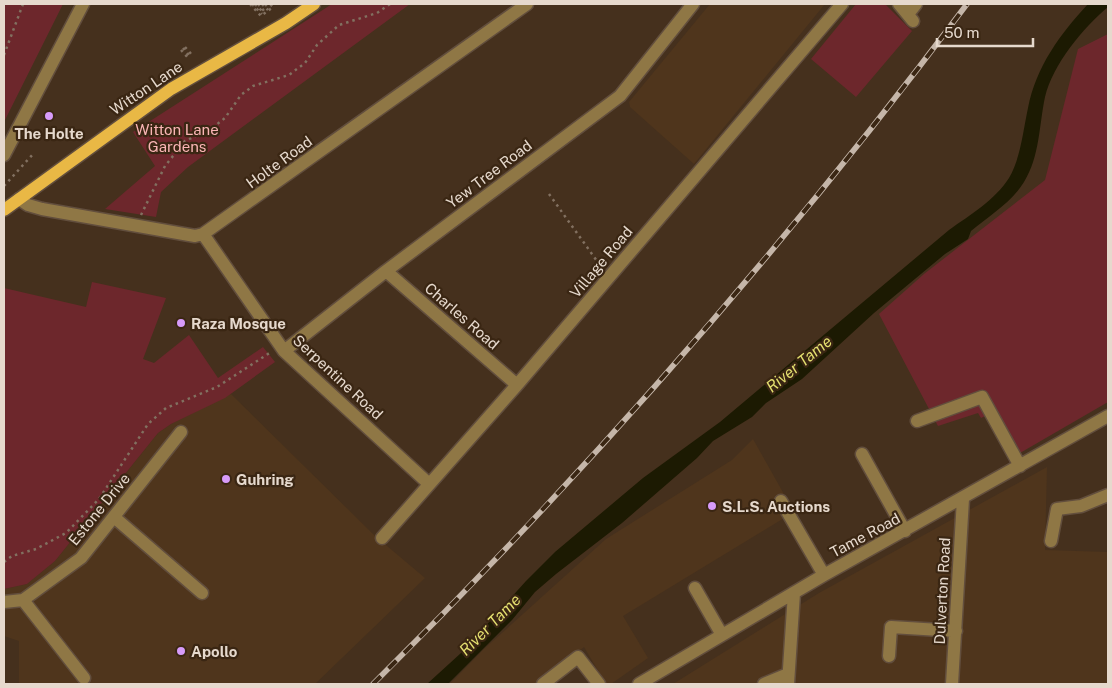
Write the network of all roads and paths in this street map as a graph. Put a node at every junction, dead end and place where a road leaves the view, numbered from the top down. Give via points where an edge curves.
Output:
1 (23, 4) edge
2 (83, 4) edge
3 (260, 4) edge
4 (314, 4) edge
5 (390, 4) edge
6 (527, 4) edge
7 (694, 4) edge
8 (842, 4) edge
9 (899, 4) edge
10 (916, 4) edge
11 (267, 11) junction
12 (183, 48) dead end
13 (4, 55) edge
14 (191, 58) dead end
15 (34, 153) dead end
16 (4, 155) edge
17 (4, 186) edge
18 (549, 194) dead end
19 (9, 204) edge
20 (138, 227) junction
21 (203, 234) junction
22 (386, 271) junction
23 (609, 277) junction
24 (282, 349) junction
25 (517, 385) junction
26 (1108, 416) edge
27 (917, 421) dead end
28 (181, 432) dead end
29 (862, 454) dead end
30 (1020, 466) junction
31 (428, 484) junction
32 (1108, 495) edge
33 (964, 499) junction
34 (780, 501) dead end
35 (114, 516) junction
36 (906, 531) junction
37 (382, 538) dead end
38 (1051, 541) dead end
39 (4, 562) edge
40 (824, 576) junction
41 (695, 588) dead end
42 (202, 592) dead end
43 (794, 593) junction
44 (23, 600) junction
45 (4, 602) edge
46 (956, 631) junction
47 (722, 635) junction
48 (889, 656) dead end
49 (84, 678) dead end
50 (788, 679) edge
51 (543, 684) edge
52 (599, 684) edge
53 (639, 684) edge
54 (764, 684) edge
55 (952, 684) edge

1 - 13 path
2 - 16 street
3 - 11 path
3 - 11 path
3 - 11 path via 261,16
4 - 19 main road, Witton Lane via 171,89
5 - 20 path via 377,13 339,25 317,44 305,63 289,74 253,86 241,95 225,118 211,129 185,141 165,166
6 - 21 street, Holte Road
7 - 22 street, Yew Tree Road via 620,96
8 - 23 street, Village Road
9 - 10 street via 911,17
12 - 14 path
15 - 17 path
18 - 23 path
19 - 20 street
20 - 21 street via 195,236
21 - 24 street, Serpentine Road
22 - 24 street, Yew Tree Road
22 - 25 street, Charles Road
23 - 25 street, Village Road
24 - 31 street, Serpentine Road
24 - 39 path via 216,387 166,408 148,424 99,499 66,533
25 - 31 street, Village Road
26 - 30 street, Tame Road
27 - 30 street via 982,398
28 - 35 street, Estone Drive
29 - 36 street
30 - 33 street, Tame Road
31 - 37 street, Village Road
32 - 38 street via 1081,506 1057,509
33 - 36 street, Tame Road
33 - 46 street, Dulverton Road
34 - 40 street
35 - 42 street
35 - 44 street, Estone Drive via 81,558
36 - 40 street, Tame Road
40 - 43 street, Tame Road
41 - 47 street
43 - 47 street, Tame Road
43 - 50 street
44 - 45 street, Estone Drive
44 - 49 street
46 - 48 street via 891,627
46 - 55 street, Dulverton Road
47 - 53 street, Tame Road
50 - 54 street
51 - 52 street via 578,657

